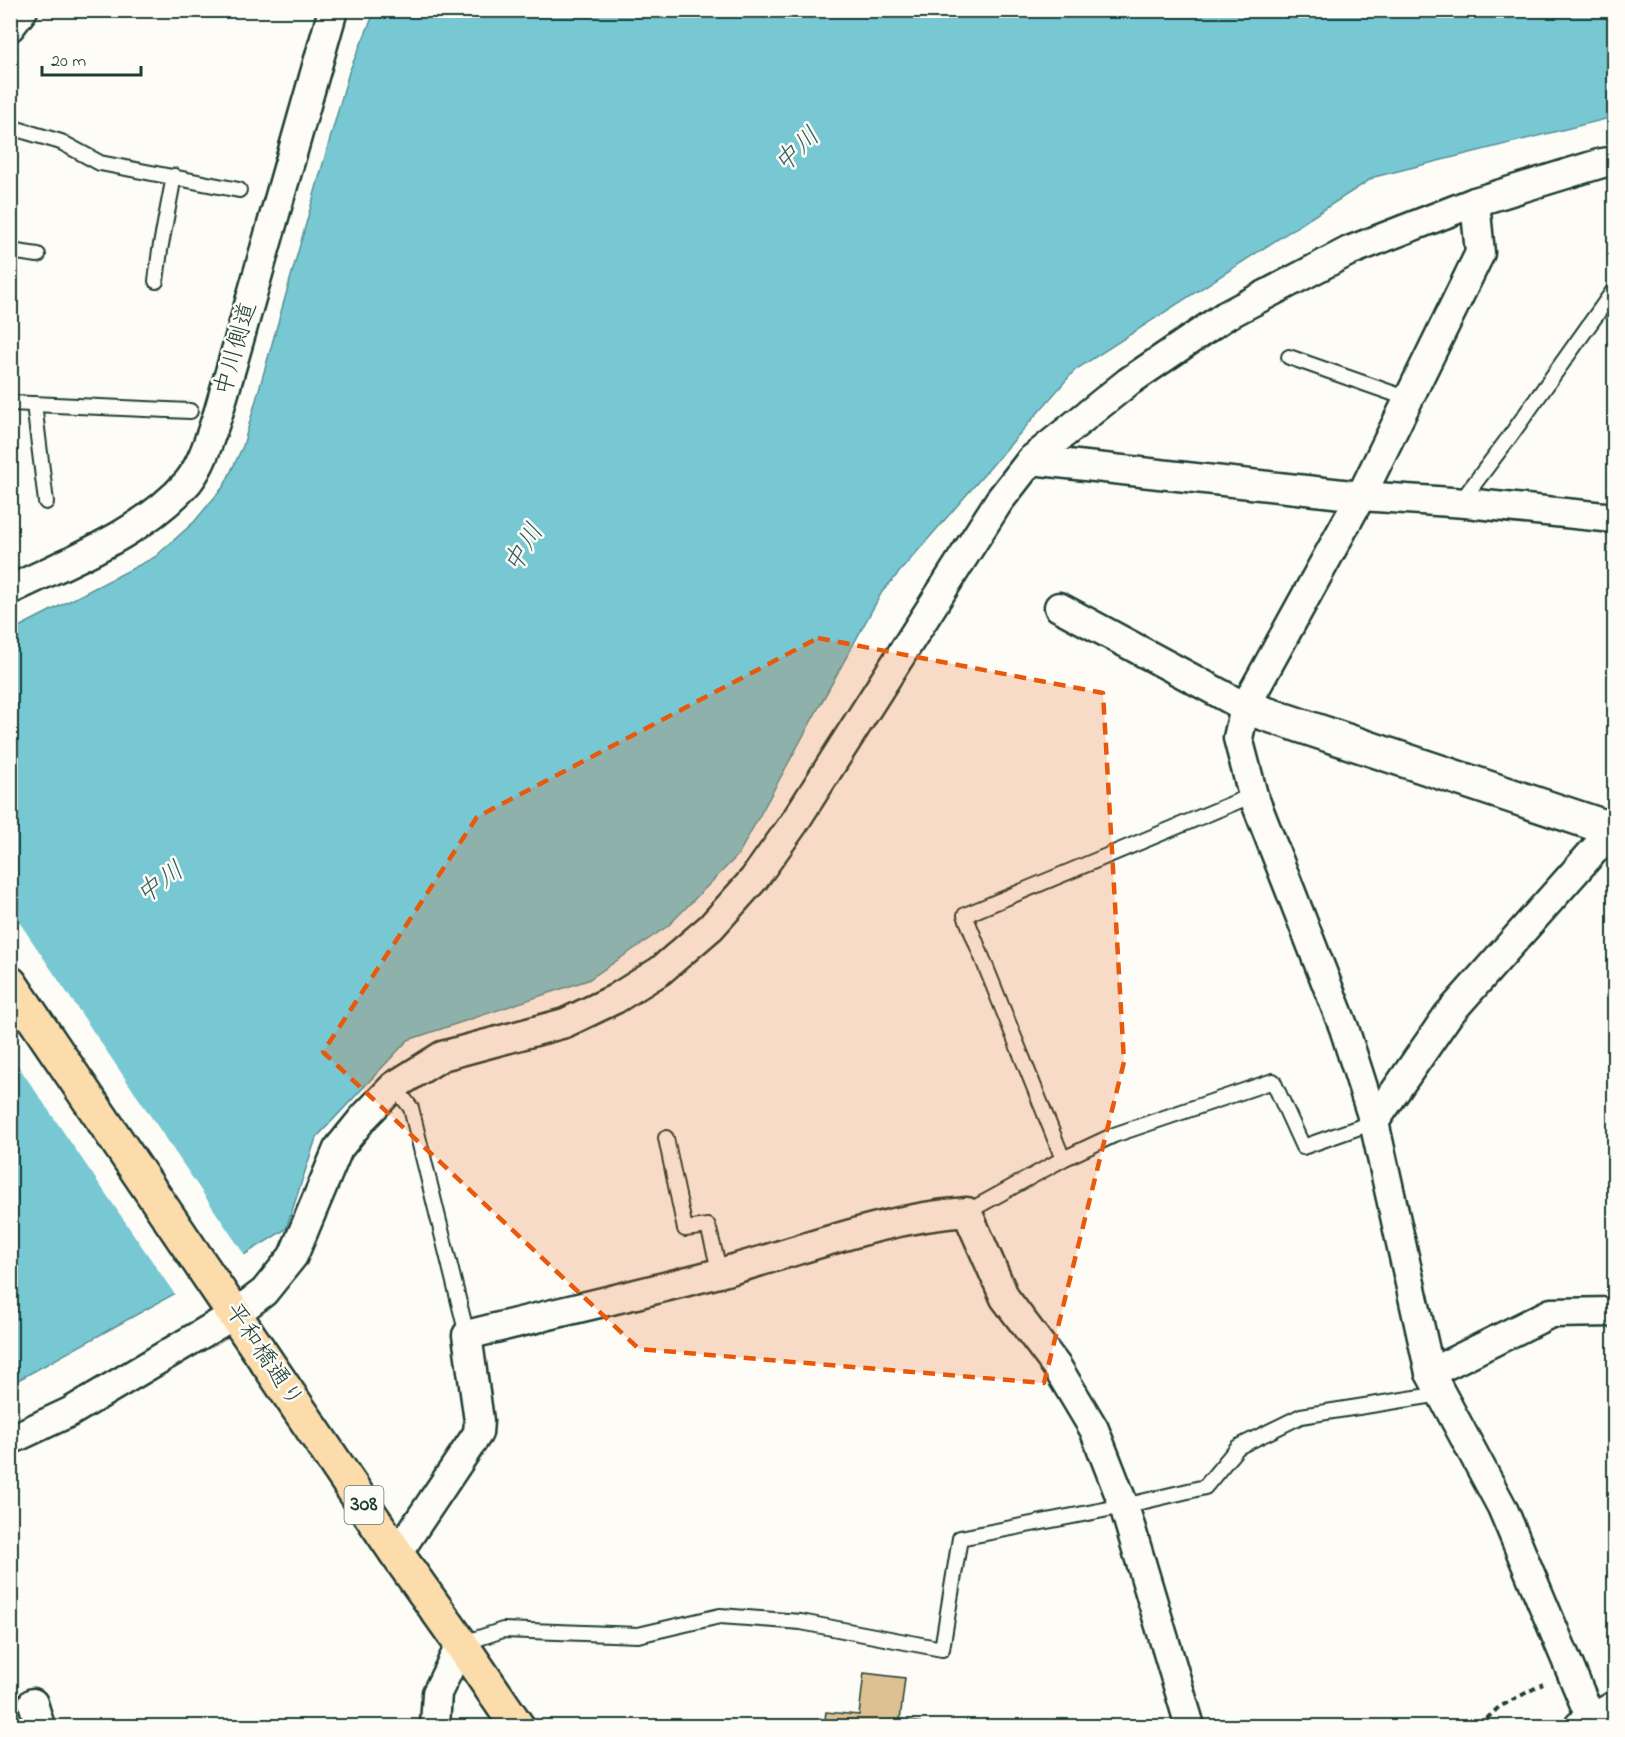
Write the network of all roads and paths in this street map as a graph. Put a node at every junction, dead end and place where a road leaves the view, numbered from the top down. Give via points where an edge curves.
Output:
1 (333, 10) edge
2 (10, 127) edge
3 (1614, 161) edge
4 (174, 176) junction
5 (239, 190) dead end
6 (1475, 202) junction
7 (10, 250) edge
8 (38, 255) dead end
9 (156, 281) dead end
10 (1614, 290) edge
11 (1289, 357) dead end
12 (1409, 399) junction
13 (10, 403) edge
14 (34, 404) junction
15 (190, 411) dead end
16 (1031, 460) junction
17 (1361, 496) junction
18 (46, 502) dead end
19 (1466, 503) junction
20 (1614, 518) edge
21 (10, 590) edge
22 (1059, 607) dead end
23 (1245, 707) junction
24 (1253, 795) junction
25 (1614, 828) edge
26 (10, 983) edge
27 (394, 1086) junction
28 (1374, 1122) junction
29 (666, 1138) dead end
30 (1063, 1160) junction
31 (967, 1212) junction
32 (720, 1273) junction
33 (1614, 1312) edge
34 (235, 1314) junction
35 (467, 1335) junction
36 (1436, 1383) junction
37 (10, 1440) edge
38 (1124, 1506) junction
39 (397, 1554) junction
40 (461, 1644) junction
41 (1571, 1669) junction
42 (1595, 1719) edge
43 (435, 1726) edge
44 (517, 1726) edge
45 (1190, 1726) edge
46 (1479, 1726) edge

1 - 21 street, 中川側道 via 203,456 189,481 136,526
2 - 4 lane via 61,142 100,163
3 - 6 street
4 - 5 lane
4 - 9 lane
6 - 12 street via 1480,253
6 - 16 street via 1349,251 1224,316 1128,382
7 - 8 lane
10 - 19 lane via 1468,492
11 - 12 lane
12 - 17 street
13 - 14 lane
14 - 15 lane
14 - 18 lane
16 - 17 street
16 - 27 street via 999,501 794,823 754,879 711,927 660,971 615,999 565,1023 442,1056
17 - 19 street
17 - 23 street
19 - 20 street
22 - 23 street
23 - 24 street via 1238,738
23 - 25 street
24 - 28 street via 1344,1028
24 - 30 lane via 965,915
25 - 28 street via 1448,1015
26 - 34 main road, 平和橋通り / 308
27 - 34 street via 338,1149 293,1256 264,1292
27 - 35 lane via 411,1108
28 - 30 lane via 1303,1147 1273,1081 1114,1135
28 - 36 street
29 - 32 lane via 685,1229 708,1226
30 - 31 lane
31 - 32 street via 933,1214 872,1228
31 - 38 street via 1005,1298 1057,1367 1094,1429
32 - 35 street
33 - 36 street via 1551,1313
34 - 37 street via 70,1412
34 - 39 main road, 平和橋通り / 308
35 - 39 street via 480,1421 478,1433
36 - 38 lane via 1301,1416 1238,1447 1205,1487
36 - 41 street via 1502,1507
38 - 40 lane via 960,1538 942,1649 801,1622 720,1616 638,1635 503,1630
38 - 45 street
39 - 40 main road, 平和橋通り / 308
40 - 43 street via 437,1693
40 - 44 main road, 平和橋通り / 308
41 - 42 street
41 - 46 path via 1499,1707

